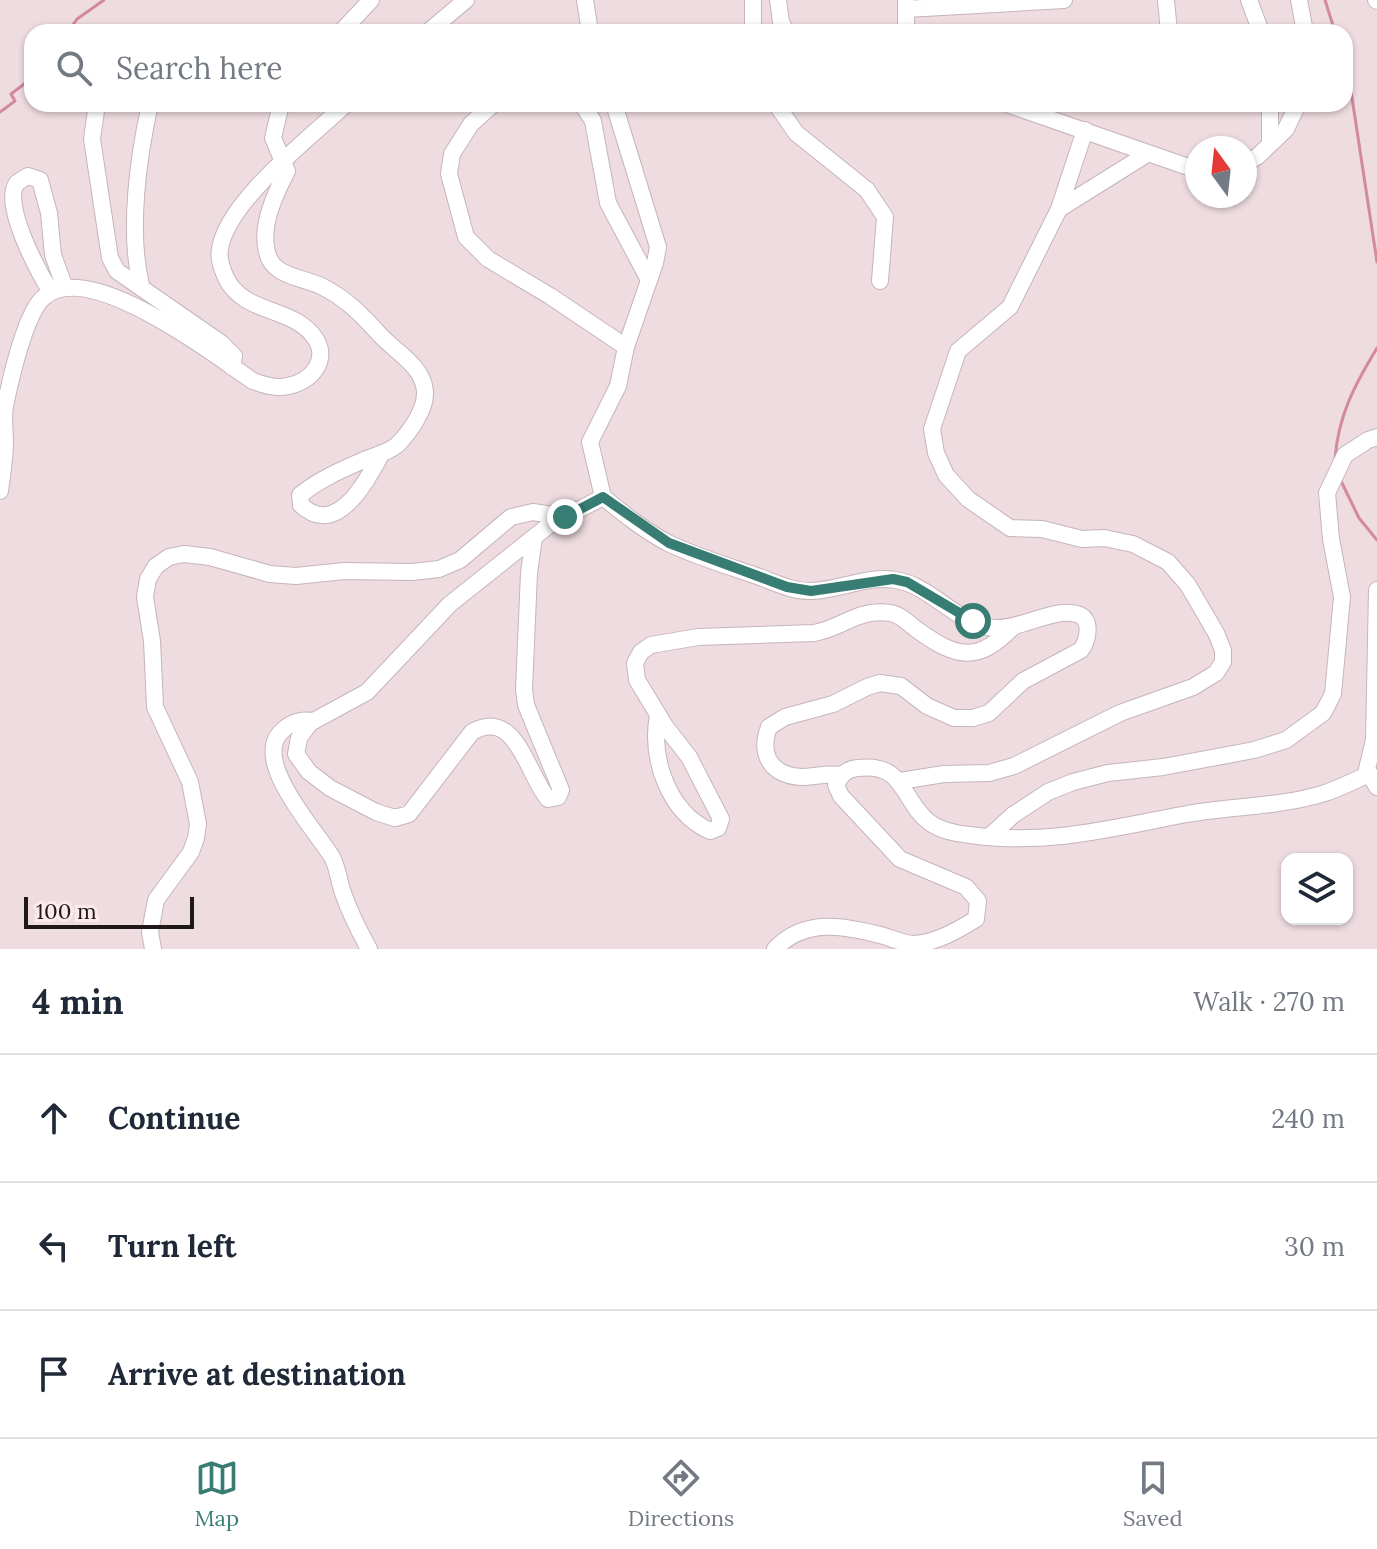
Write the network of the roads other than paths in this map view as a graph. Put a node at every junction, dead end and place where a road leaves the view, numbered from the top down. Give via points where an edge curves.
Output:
1 (371, 0) edge
2 (466, 0) edge
3 (585, 0) edge
4 (753, 0) edge
5 (778, 0) edge
6 (1064, 0) edge
7 (1166, 0) edge
8 (1249, 0) edge
9 (1299, 0) edge
10 (970, 3) edge
11 (906, 5) edge
12 (348, 24) edge
13 (438, 24) edge
14 (589, 24) edge
15 (753, 24) edge
16 (782, 24) edge
17 (1168, 24) edge
18 (1258, 24) edge
19 (1304, 24) edge
20 (96, 112) edge
21 (148, 112) edge
22 (279, 112) edge
23 (337, 112) edge
24 (484, 112) edge
25 (587, 112) edge
26 (616, 112) edge
27 (782, 112) edge
28 (1031, 112) edge
29 (1270, 112) edge
30 (1294, 112) edge
31 (1085, 130) junction
32 (1270, 144) junction
33 (628, 153) junction
34 (1147, 154) junction
35 (1257, 154) edge
36 (284, 161) junction
37 (1185, 166) edge
38 (602, 167) junction
39 (1059, 209) junction
40 (649, 280) junction
41 (880, 281) dead end
42 (141, 285) junction
43 (58, 290) junction
44 (626, 347) junction
45 (232, 367) junction
46 (2, 414) edge
47 (1377, 437) edge
48 (382, 453) junction
49 (0, 491) edge
50 (603, 497) junction
51 (565, 517) junction
52 (534, 538) junction
53 (1377, 590) edge
54 (1013, 627) junction
55 (658, 715) junction
56 (313, 721) junction
57 (841, 775) junction
58 (1373, 780) edge
59 (900, 781) junction
60 (989, 837) junction
61 (153, 949) edge
62 (369, 949) edge
63 (775, 949) edge

1 - 12 lane
2 - 13 lane
3 - 14 lane
4 - 15 lane
5 - 16 lane
6 - 10 lane
7 - 17 lane
8 - 18 lane
9 - 19 lane
10 - 11 lane
20 - 42 lane via 92,139 110,258 117,271
21 - 42 lane via 139,152 135,259
22 - 36 lane via 273,138
23 - 36 lane
24 - 44 lane via 452,154 449,174 466,237 488,259
25 - 38 lane
26 - 33 lane
27 - 41 lane via 796,133 867,190 885,217
28 - 31 lane
29 - 32 lane
30 - 32 lane
31 - 34 lane
31 - 39 lane
32 - 35 lane
33 - 38 lane
33 - 40 lane via 658,247
34 - 37 lane
34 - 39 lane
36 - 45 lane via 242,206 223,237 220,259 239,296 299,323 316,339 320,358 309,377 291,386 253,381
36 - 48 lane via 287,171 266,228 267,254 277,269 320,285 364,315 421,377 426,394 417,419 394,447
38 - 40 lane via 608,203
39 - 59 lane via 1010,307 958,351 932,429 936,453 946,475 968,499 1010,528 1133,544 1168,562 1216,633 1223,662 1193,687 1120,713 1014,766
40 - 44 lane
42 - 45 lane via 221,343 234,356
43 - 43 lane via 49,213 40,180 28,176 17,182 13,194 23,241 37,270
43 - 45 lane via 90,288 108,294
43 - 46 lane via 36,307
44 - 50 lane via 618,386 590,442
46 - 49 lane
47 - 60 lane via 1345,455 1327,493 1342,597 1333,694 1323,713 1286,740 1254,750 1073,782 1048,792
48 - 48 lane via 364,487 341,509 325,517 311,515 301,505 300,495 320,480
50 - 51 lane
50 - 54 lane via 669,543 787,587 811,591 893,579 973,621 992,628
51 - 52 lane
51 - 61 lane via 533,512 511,517 460,560 426,571 296,576 184,554 156,566 145,597 155,707 190,782 198,824 191,852 156,900 150,932
52 - 56 lane via 450,604 367,692
52 - 56 lane via 524,689 561,790 558,797 548,799 541,790 518,744 496,727 483,726 472,732 409,814 395,818 330,788 309,772 296,754 299,738
53 - 58 lane via 1374,740 1367,769
54 - 55 lane via 980,652 960,653 895,613 873,612 828,631 698,637 651,645 635,663 637,680
54 - 57 lane via 1077,614 1087,625 1087,642 1069,658 1023,681 989,713 973,718 954,718 901,686 880,683 769,727 763,748 777,768 803,777
55 - 55 lane via 710,793 721,819 718,828 699,826 674,799 656,747
56 - 62 lane via 289,724 277,736 277,769 287,794 334,860
57 - 59 lane via 872,766
57 - 63 lane via 836,785 841,796 900,859 966,887 978,901 976,919 954,933 913,944 859,929 815,927 801,930
58 - 60 lane via 1297,799 1083,835
59 - 60 lane via 930,823

